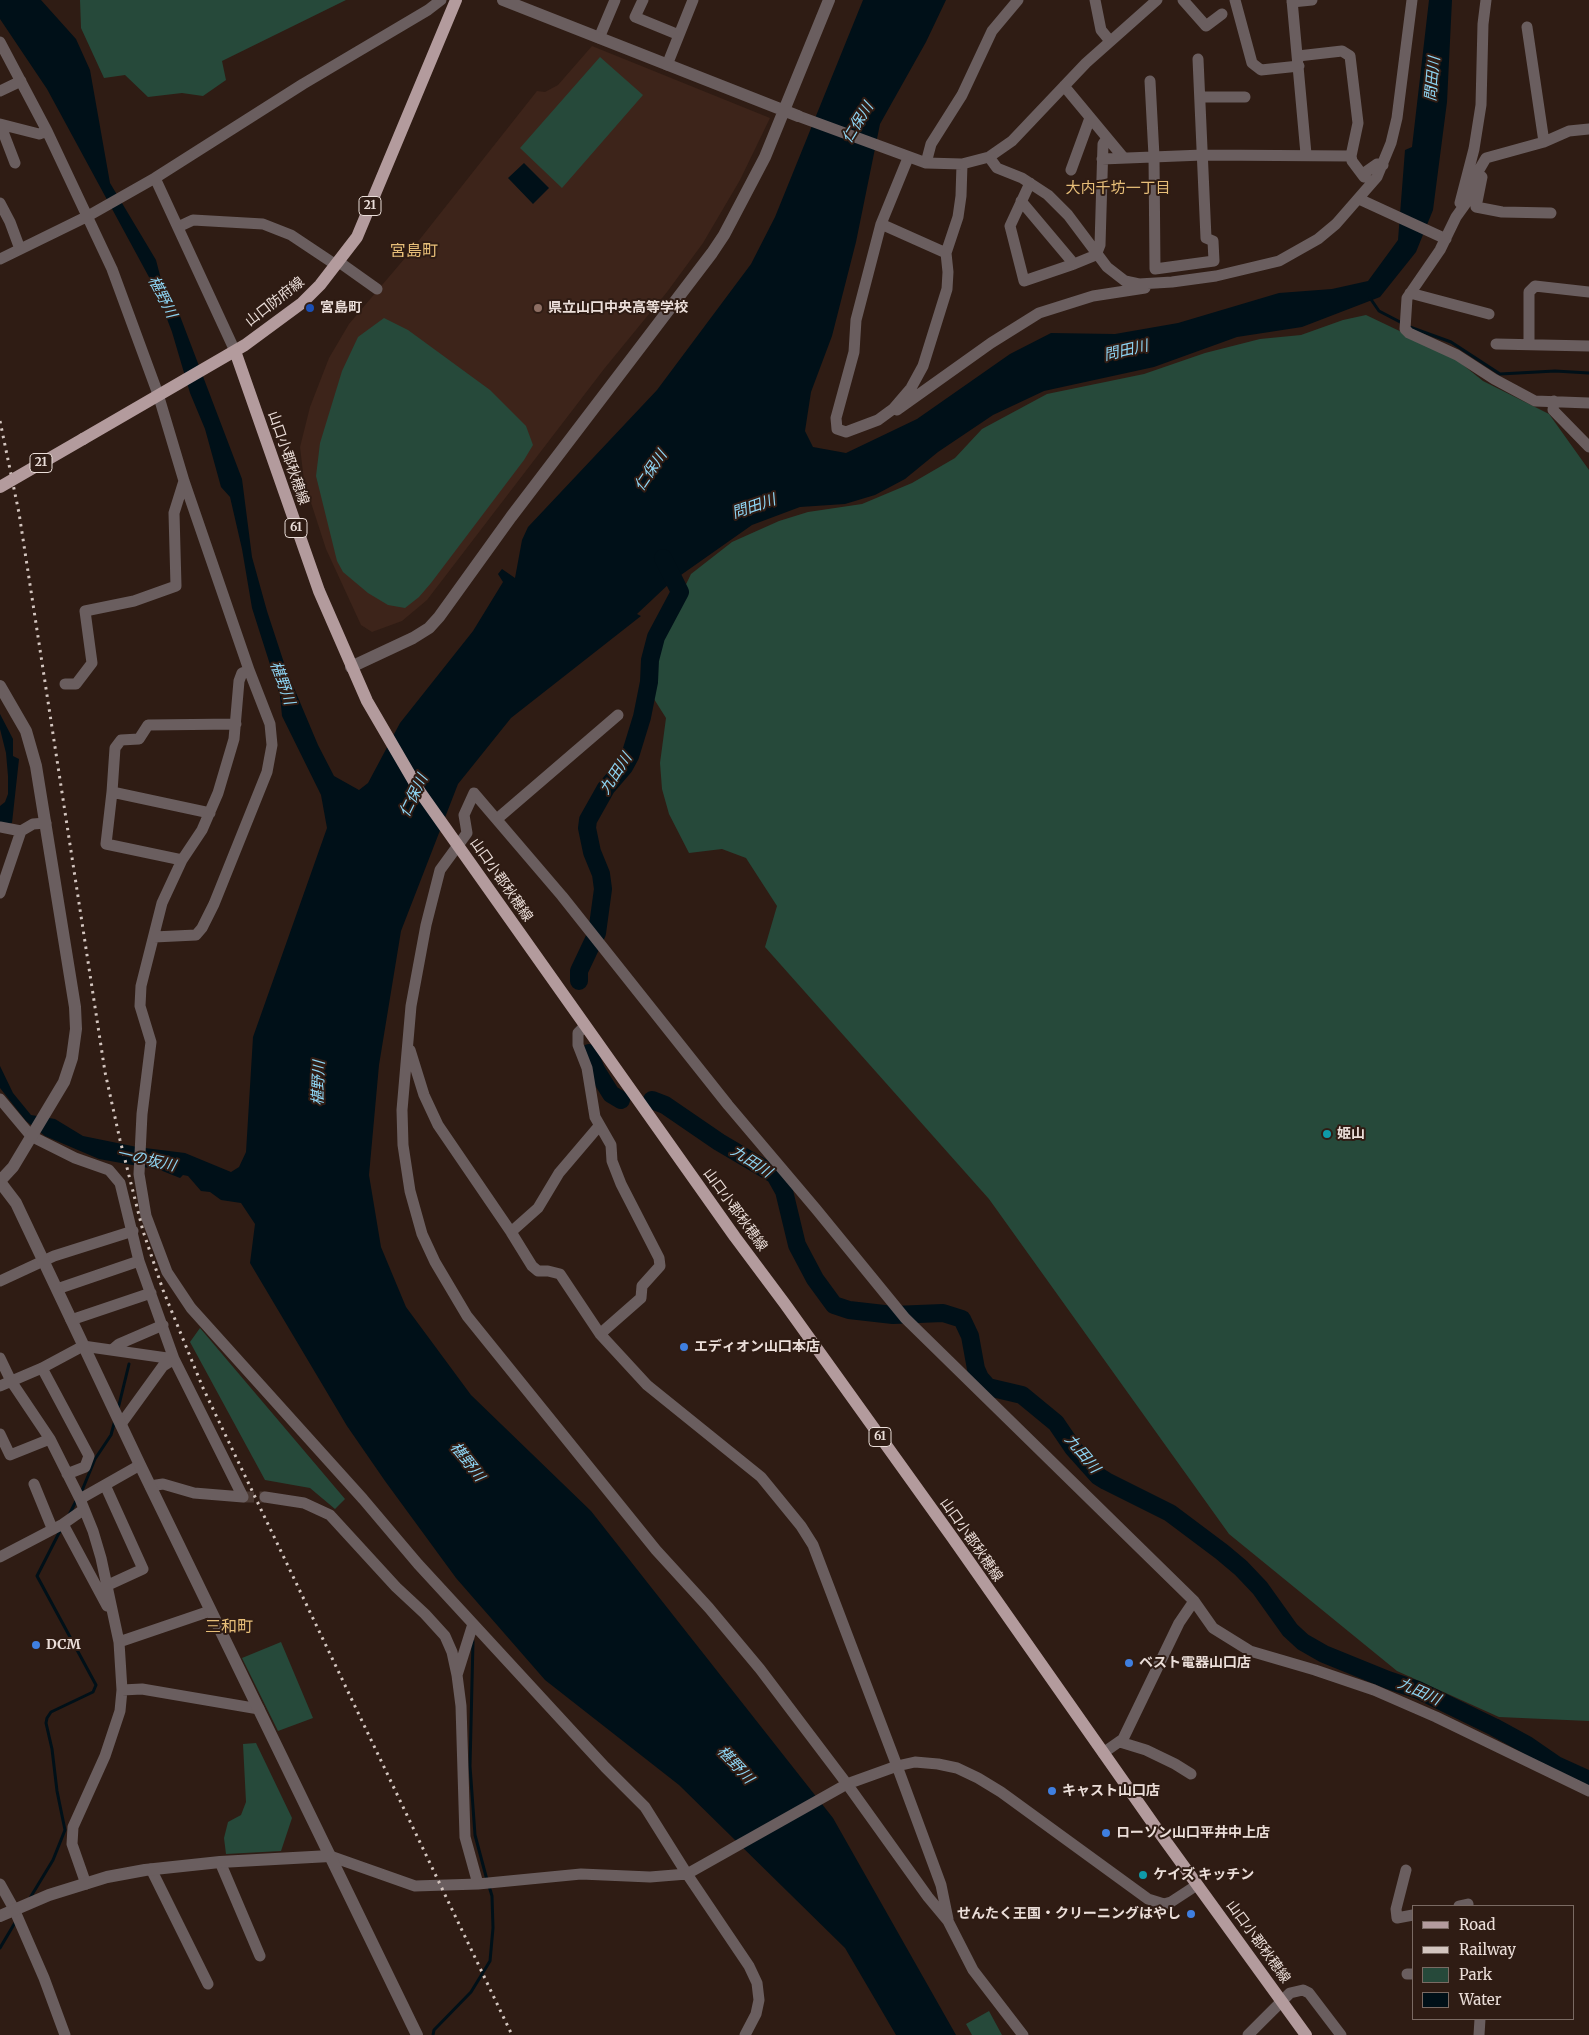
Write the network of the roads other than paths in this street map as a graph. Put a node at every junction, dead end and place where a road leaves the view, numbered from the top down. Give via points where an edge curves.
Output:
1 (441, 0) edge
2 (456, 0) edge
3 (503, 0) edge
4 (615, 0) edge
5 (643, 0) edge
6 (693, 0) edge
7 (829, 0) edge
8 (1018, 0) edge
9 (1095, 0) edge
10 (1157, 0) edge
11 (1183, 0) edge
12 (1235, 0) edge
13 (1312, 0) edge
14 (1486, 0) edge
15 (1292, 1) edge
16 (1409, 1) edge
17 (1222, 14) dead end
18 (1527, 26) dead end
19 (679, 35) junction
20 (599, 38) junction
21 (1110, 41) junction
22 (0, 42) edge
23 (1198, 59) dead end
24 (1299, 61) junction
25 (668, 65) junction
26 (21, 81) junction
27 (1150, 81) dead end
28 (1064, 86) junction
29 (0, 91) edge
30 (1244, 97) dead end
31 (1200, 98) junction
32 (784, 111) junction
33 (799, 116) joint
34 (1090, 118) junction
35 (0, 124) edge
36 (47, 130) junction
37 (1589, 130) edge
38 (1107, 138) junction
39 (1544, 142) junction
40 (1306, 154) junction
41 (1203, 155) junction
42 (1154, 156) junction
43 (1351, 156) junction
44 (906, 157) junction
45 (989, 157) junction
46 (1123, 157) junction
47 (1102, 159) junction
48 (15, 162) dead end
49 (926, 164) junction
50 (962, 164) junction
51 (1382, 165) junction
52 (1071, 170) dead end
53 (1479, 170) junction
54 (153, 179) junction
55 (1030, 183) junction
56 (1021, 201) junction
57 (1362, 201) junction
58 (0, 203) edge
59 (1551, 213) dead end
60 (90, 214) junction
61 (1456, 217) junction
62 (881, 224) junction
63 (178, 227) junction
64 (1443, 238) junction
65 (20, 250) junction
66 (946, 253) junction
67 (1096, 255) junction
68 (0, 260) edge
69 (337, 264) junction
70 (1074, 264) junction
71 (1150, 284) junction
72 (377, 289) dead end
73 (1589, 292) edge
74 (1410, 293) junction
75 (1488, 314) dead end
76 (1496, 344) dead end
77 (1529, 344) junction
78 (1589, 346) edge
79 (235, 351) junction
80 (161, 393) junction
81 (1554, 401) junction
82 (1589, 403) edge
83 (893, 409) junction
84 (1589, 447) edge
85 (184, 481) junction
86 (0, 488) edge
87 (351, 667) junction
88 (249, 670) junction
89 (65, 684) dead end
90 (0, 686) edge
91 (618, 715) dead end
92 (236, 724) junction
93 (112, 792) junction
94 (210, 814) junction
95 (497, 819) junction
96 (46, 823) junction
97 (0, 827) edge
98 (21, 830) junction
99 (456, 842) junction
100 (182, 860) junction
101 (0, 893) edge
102 (154, 937) junction
103 (585, 1026) junction
104 (408, 1044) junction
105 (0, 1100) edge
106 (599, 1126) junction
107 (32, 1134) junction
108 (139, 1177) junction
109 (0, 1181) edge
110 (120, 1183) junction
111 (133, 1231) junction
112 (511, 1232) junction
113 (43, 1260) junction
114 (139, 1261) junction
115 (0, 1281) edge
116 (57, 1289) junction
117 (151, 1293) junction
118 (71, 1320) junction
119 (163, 1325) junction
120 (600, 1334) junction
121 (83, 1346) junction
122 (112, 1350) junction
123 (0, 1358) edge
124 (174, 1360) junction
125 (42, 1368) junction
126 (11, 1381) junction
127 (0, 1386) edge
128 (121, 1424) junction
129 (0, 1434) edge
130 (50, 1439) junction
131 (140, 1465) junction
132 (67, 1474) junction
133 (34, 1484) dead end
134 (105, 1485) junction
135 (150, 1486) junction
136 (264, 1497) tunnel mouth
137 (82, 1504) junction
138 (57, 1526) junction
139 (0, 1557) edge
140 (106, 1586) junction
141 (1194, 1600) junction
142 (210, 1610) junction
143 (114, 1619) junction
144 (473, 1624) junction
145 (119, 1642) junction
146 (457, 1675) junction
147 (122, 1690) junction
148 (259, 1709) junction
149 (1120, 1742) junction
150 (1103, 1754) junction
151 (898, 1766) junction
152 (1191, 1774) dead end
153 (847, 1784) junction
154 (1589, 1791) edge
155 (330, 1856) junction
156 (220, 1862) junction
157 (151, 1869) junction
158 (1406, 1870) dead end
159 (691, 1873) junction
160 (0, 1884) edge
161 (86, 1884) junction
162 (478, 1884) junction
163 (1197, 1886) junction
164 (14, 1909) junction
165 (1412, 1915) edge
166 (0, 1916) edge
167 (948, 1921) junction
168 (260, 1956) dead end
169 (208, 1984) dead end
170 (1282, 2001) junction
171 (1480, 2020) edge
172 (65, 2035) edge
173 (417, 2035) edge
174 (745, 2035) edge
175 (1023, 2035) edge
176 (1248, 2035) edge
177 (1306, 2035) edge
178 (1341, 2035) edge
179 (1479, 2035) edge

1 - 54 street
2 - 69 main road, 山口防府線 / 21 via 357,237
3 - 20 street
4 - 20 street
5 - 19 street via 635,17
6 - 19 street
7 - 32 street
8 - 49 street via 992,31 962,95 931,144
9 - 21 street via 1101,30
10 - 21 street
11 - 17 street via 1206,26
12 - 24 street via 1252,63 1261,70
13 - 15 street
14 - 61 street via 1481,105 1474,149
15 - 24 street
16 - 51 street via 1397,118
18 - 39 street
19 - 25 street
20 - 25 street
21 - 28 street
22 - 26 street
23 - 31 street
24 - 40 street
24 - 43 street via 1342,51 1350,56 1358,123
25 - 32 street
26 - 29 street
26 - 36 street
27 - 42 street
28 - 34 street
28 - 45 street via 1012,141
30 - 31 street
31 - 41 street
32 - 33 street
32 - 87 street via 746,194 712,254 511,517 439,617 413,638
33 - 44 street
34 - 38 street
34 - 52 street
35 - 36 street via 39,134
35 - 48 street
36 - 60 street
37 - 39 street via 1569,131
38 - 46 street
38 - 47 street via 1103,144
39 - 53 street via 1486,158
40 - 41 street
40 - 43 street
41 - 42 street
41 - 42 street via 1206,238 1213,241 1214,261 1155,269
42 - 46 street
43 - 51 street via 1364,177 1377,164
44 - 49 street
44 - 62 street
45 - 50 street
45 - 55 street via 997,168
46 - 47 street
47 - 67 street via 1100,246
49 - 50 street
50 - 66 street via 958,217
51 - 57 street
53 - 59 street via 1482,176 1476,207 1502,212
53 - 61 street via 1466,203
54 - 60 street
54 - 63 street
55 - 56 street
55 - 67 street via 1068,215
56 - 70 street
56 - 70 street via 1010,226 1024,281
57 - 64 street
57 - 71 street via 1318,240 1279,261 1216,276
58 - 65 street
60 - 65 street
60 - 80 street
61 - 64 street
62 - 66 street
62 - 83 street via 856,320 854,352 836,418 838,429 846,432 878,420
63 - 69 street via 193,220 263,224 291,235
63 - 79 street
64 - 74 street
65 - 68 street
66 - 83 street via 947,289 923,366 911,388
67 - 70 street
67 - 71 street via 1125,281
69 - 72 street
69 - 79 main road, 山口防府線 / 21 via 302,303
71 - 83 street via 1150,288 1093,296 1039,313 898,410
73 - 77 street via 1535,286 1529,292
74 - 75 street
74 - 81 street via 1405,329 1409,333 1457,354 1494,380 1536,401
76 - 77 street
77 - 78 street
79 - 80 main road, 山口防府線 / 21
79 - 87 main road, 山口小郡秋穂線 / 61 via 307,561
80 - 85 street
80 - 86 main road, 山口防府線 / 21, bridge
81 - 82 street
81 - 84 street via 1554,410
85 - 88 street
85 - 89 street via 174,512 176,586 134,601 85,611 92,663 76,684
87 - 99 main road, 山口小郡秋穂線 / 61 via 420,792
88 - 92 street via 242,673 239,681
88 - 102 street via 270,724 272,745 267,772 202,928 196,935
90 - 96 street via 26,731
91 - 95 street
92 - 93 street via 148,725 139,739 121,740 115,748
92 - 94 street via 229,759
93 - 94 street
93 - 100 street via 106,844
94 - 100 street
95 - 99 street via 474,793 464,815 467,833
95 - 141 street via 901,1314
96 - 98 street via 33,824
96 - 107 street via 76,1029 72,1058 64,1082
97 - 98 street
98 - 101 street
99 - 103 main road, 山口小郡秋穂線 / 61
99 - 104 street via 440,870 434,891 411,1006
100 - 102 street via 162,903
102 - 108 street via 139,996 151,1042 142,1114
103 - 106 street via 578,1033 578,1045
103 - 150 main road, 山口小郡秋穂線 / 61
104 - 112 street via 424,1095 438,1124
104 - 153 street via 402,1118 410,1190 422,1234 467,1316 656,1550 760,1669
105 - 107 street
106 - 112 street via 559,1173 538,1208
106 - 120 street via 611,1144 612,1161 621,1184 659,1258 660,1266 642,1286 641,1298
107 - 109 street via 13,1167
107 - 110 street via 75,1158 109,1170
108 - 110 street
108 - 144 street via 146,1216 167,1272 191,1308
109 - 113 street via 16,1203
110 - 111 street
111 - 113 street
111 - 114 street
112 - 120 street via 532,1266 538,1271 560,1274
113 - 115 street
113 - 116 street
114 - 116 street
114 - 117 street
116 - 118 street
117 - 118 street
117 - 119 street
118 - 121 street
119 - 122 street via 118,1344
119 - 124 street
120 - 151 street via 647,1384 761,1477 801,1526 812,1545
121 - 122 street
121 - 125 street
121 - 128 street
122 - 124 street
123 - 126 street
124 - 128 street via 163,1366
124 - 135 street via 243,1497 194,1493 163,1484
125 - 126 street
125 - 132 street via 89,1456 85,1467
126 - 127 street
126 - 130 street
128 - 131 street
129 - 130 street via 10,1454
130 - 132 street
131 - 134 street
131 - 135 street
132 - 137 street
133 - 138 street
134 - 137 street
134 - 140 street via 143,1569
135 - 142 street
136 - 146 street via 304,1503 330,1515 445,1636
137 - 138 street
137 - 140 street via 96,1540
138 - 139 street
138 - 143 street
140 - 143 street
141 - 149 street via 1179,1623
141 - 154 street via 1213,1628 1250,1651 1374,1690
142 - 145 street
142 - 148 street
143 - 145 street
144 - 146 street
144 - 159 street via 645,1807
145 - 147 street
146 - 162 street via 465,1837
147 - 148 street via 142,1689
147 - 161 street via 114,1732 73,1827 72,1844
148 - 155 street
149 - 150 street
149 - 152 street via 1146,1750
150 - 163 main road, 山口小郡秋穂線 / 61
151 - 153 street
151 - 163 street via 915,1762 938,1764 957,1768 978,1778 1148,1899 1164,1904
151 - 167 street via 941,1885
153 - 159 street
153 - 167 street
155 - 156 street
155 - 162 street via 415,1886
155 - 173 street
156 - 157 street
156 - 168 street
157 - 161 street
157 - 169 street
158 - 165 street via 1396,1918
159 - 162 street via 650,1876 581,1874
159 - 174 street via 757,1983 759,2000 756,2014
160 - 164 street
161 - 164 street
163 - 170 main road, 山口小郡秋穂線 / 61
164 - 166 street
164 - 172 street
167 - 175 street via 973,1970
170 - 176 street
170 - 177 main road, 山口小郡秋穂線 / 61
170 - 178 street via 1290,1993 1303,1990 1309,1993
171 - 179 street

